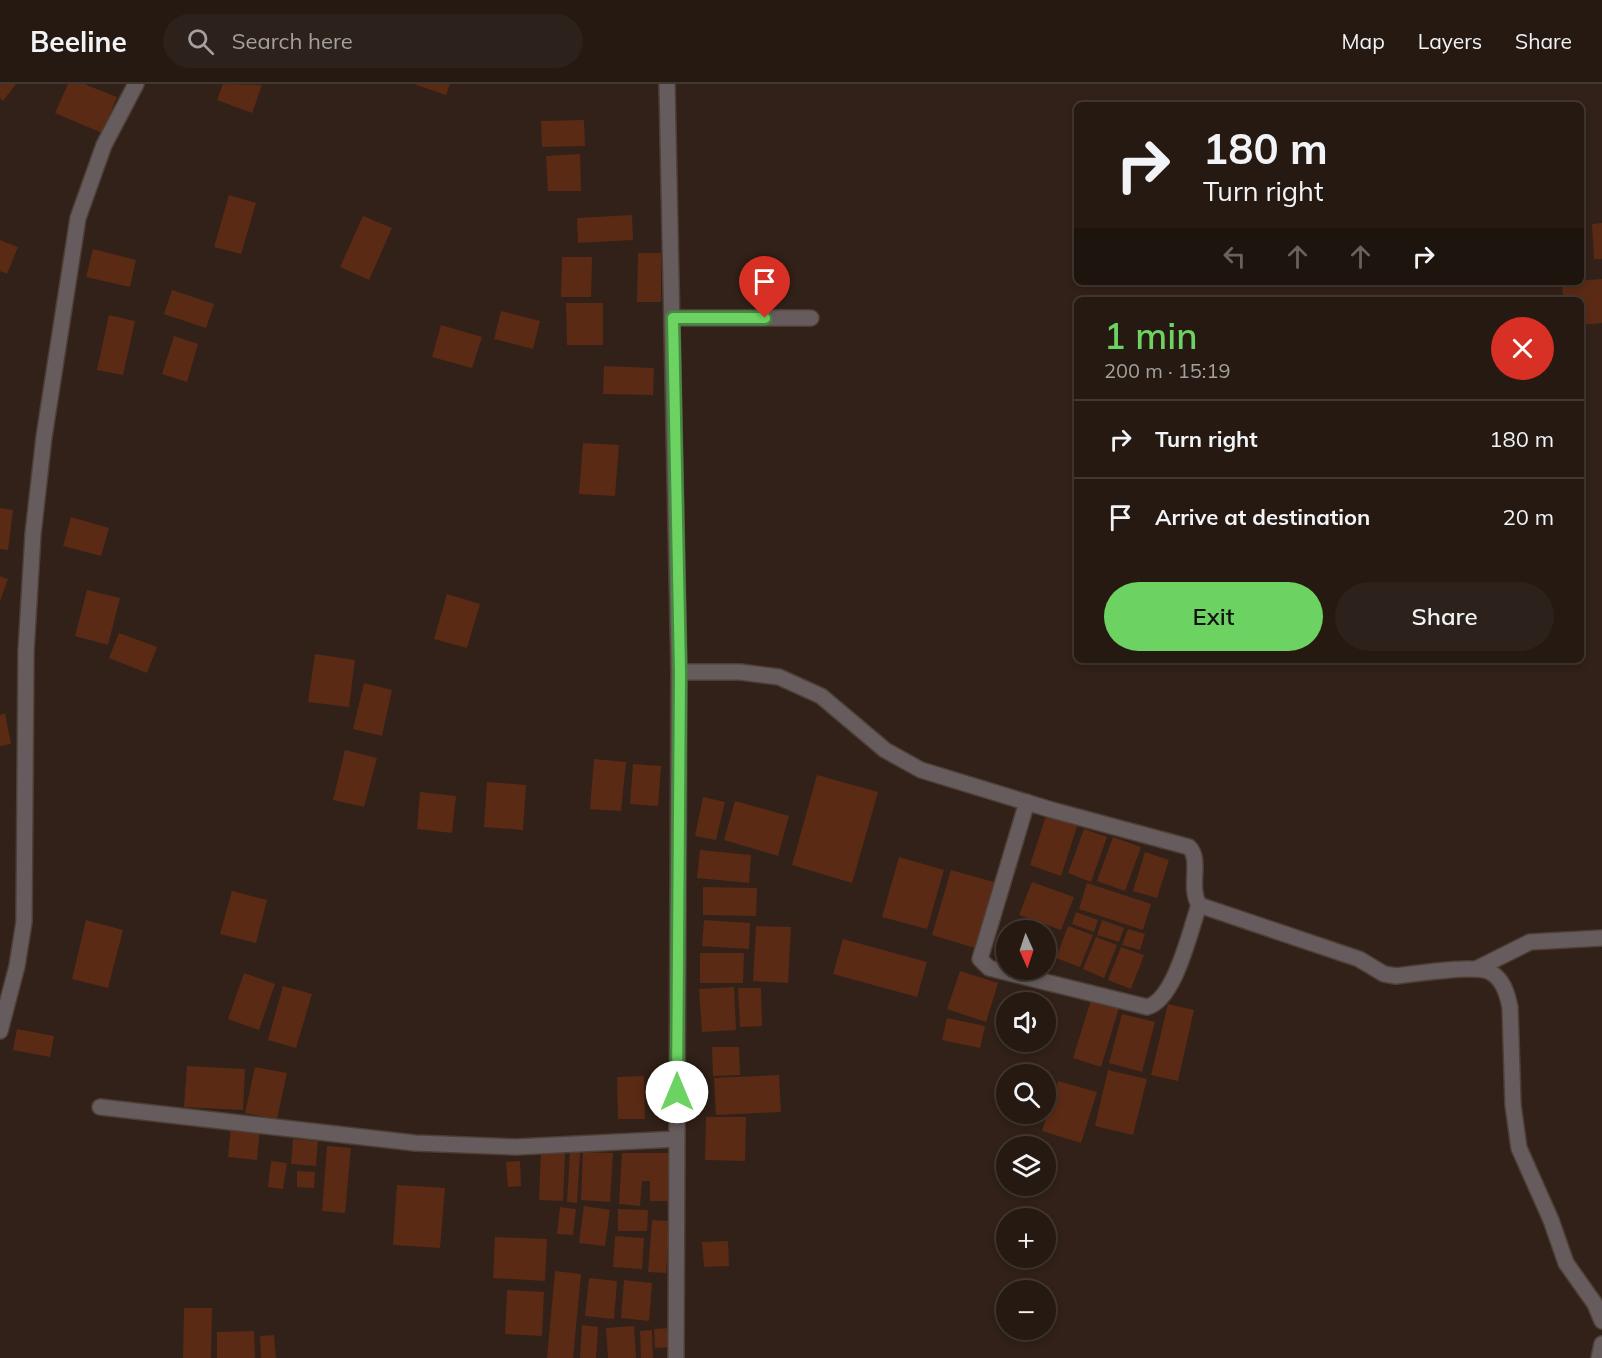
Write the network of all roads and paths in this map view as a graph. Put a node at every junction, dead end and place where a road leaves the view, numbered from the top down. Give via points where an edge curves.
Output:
1 (136, 84) edge
2 (667, 84) edge
3 (673, 318) junction
4 (811, 318) dead end
5 (680, 672) junction
6 (1027, 802) junction
7 (1199, 905) junction
8 (1602, 938) edge
9 (1476, 969) junction
10 (0, 1031) edge
11 (100, 1107) dead end
12 (677, 1139) junction
13 (1602, 1321) edge
14 (1602, 1344) edge
15 (676, 1358) edge
16 (1599, 1358) edge

1 - 10 street via 104,145 78,218 44,437 26,651 24,922
2 - 3 street
3 - 4 street
3 - 5 street
5 - 6 street via 740,672 799,684 821,696 903,762
5 - 12 street
6 - 7 street via 1189,847 1195,857 1193,888
6 - 7 street via 983,943 980,959 989,968 1147,1007 1158,1003 1168,991
7 - 9 street via 1359,959 1384,974
8 - 9 street via 1530,942
9 - 13 street via 1489,971 1507,992 1519,1148 1566,1263 1595,1304
11 - 12 street via 415,1143 516,1147
12 - 15 street
14 - 16 street

